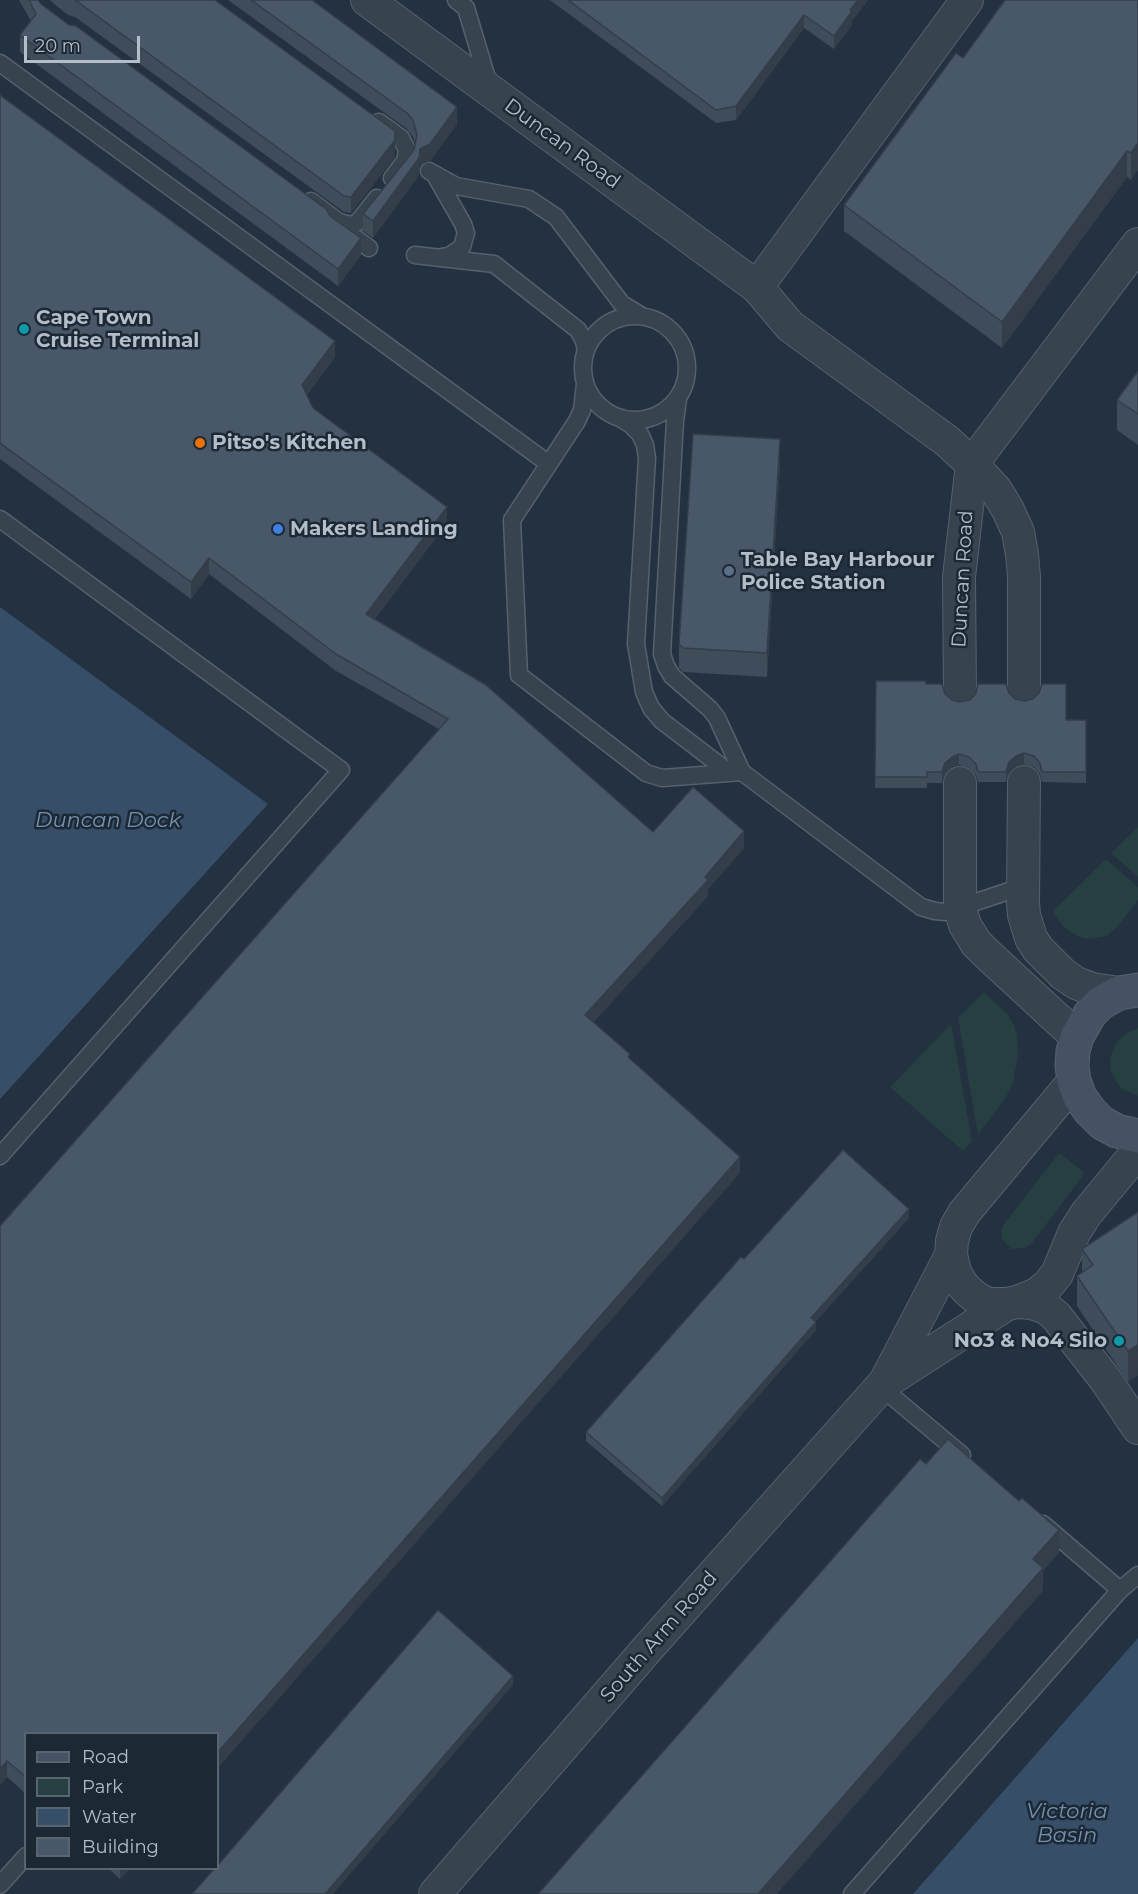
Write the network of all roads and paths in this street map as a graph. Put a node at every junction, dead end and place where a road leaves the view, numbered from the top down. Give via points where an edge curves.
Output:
1 (367, 0) edge
2 (967, 0) edge
3 (464, 3) edge
4 (0, 63) edge
5 (492, 92) junction
6 (363, 111) edge
7 (1138, 244) edge
8 (369, 248) dead end
9 (415, 255) dead end
10 (439, 258) junction
11 (757, 287) junction
12 (642, 316) junction
13 (586, 351) junction
14 (585, 384) junction
15 (678, 399) junction
16 (618, 417) junction
17 (549, 464) junction
18 (972, 464) junction
19 (0, 519) edge
20 (1024, 694) dead end
21 (960, 695) dead end
22 (736, 773) junction
23 (1024, 782) dead end
24 (960, 783) dead end
25 (1024, 886) junction
26 (960, 908) junction
27 (1131, 990) edge
28 (1077, 1037) junction
29 (1074, 1081) junction
30 (1138, 1136) edge
31 (1138, 1151) edge
32 (0, 1156) edge
33 (951, 1255) junction
34 (1012, 1303) junction
35 (883, 1385) junction
36 (1138, 1428) edge
37 (970, 1462) edge
38 (1032, 1515) edge
39 (1138, 1575) edge
40 (1120, 1590) junction
41 (24, 1859) edge
42 (0, 1885) edge
43 (435, 1894) edge
44 (852, 1894) edge

1 - 5 street, Duncan Road
2 - 11 street
3 - 5 lane
4 - 17 lane
5 - 11 street, Duncan Road
6 - 8 lane via 401,138 407,156 362,218 351,225 339,222 297,193
7 - 18 street
9 - 10 lane
10 - 12 lane via 457,251 466,233 432,173 456,186 529,199 556,217 622,304
10 - 13 lane via 494,264 578,330
11 - 18 street, Duncan Road via 790,326 947,441
12 - 13 lane via 608,323 594,335
12 - 15 lane via 667,327 684,347 686,383
13 - 14 lane via 582,368
14 - 16 lane via 604,410
14 - 17 lane via 582,410
15 - 16 lane via 651,418 634,421
15 - 22 lane via 662,654 672,676 717,718
16 - 22 lane via 640,434 647,458 636,644 644,692 662,721
17 - 22 lane via 512,520 519,675 646,773 662,778
18 - 20 street, Duncan Road via 996,490 1018,532 1024,577
18 - 21 street, Duncan Road via 959,577
19 - 32 lane via 342,770
22 - 26 lane via 921,907 946,912
23 - 25 street
24 - 26 street
25 - 26 lane
25 - 27 street via 1026,928 1038,949 1063,974 1092,989
26 - 28 street via 976,943
27 - 28 street via 1101,1003
28 - 29 street via 1073,1051
29 - 30 street via 1080,1097 1102,1123
29 - 33 street, South Arm Road via 964,1213 956,1227
31 - 34 street, South Arm Road via 1086,1214 1048,1286
33 - 34 street via 961,1283 978,1299 988,1304
33 - 35 street, South Arm Road
34 - 35 street, South Arm Road
34 - 36 street via 1032,1303 1056,1316
35 - 37 lane
35 - 43 street, South Arm Road
38 - 40 lane
39 - 40 lane
40 - 44 lane
41 - 42 lane

